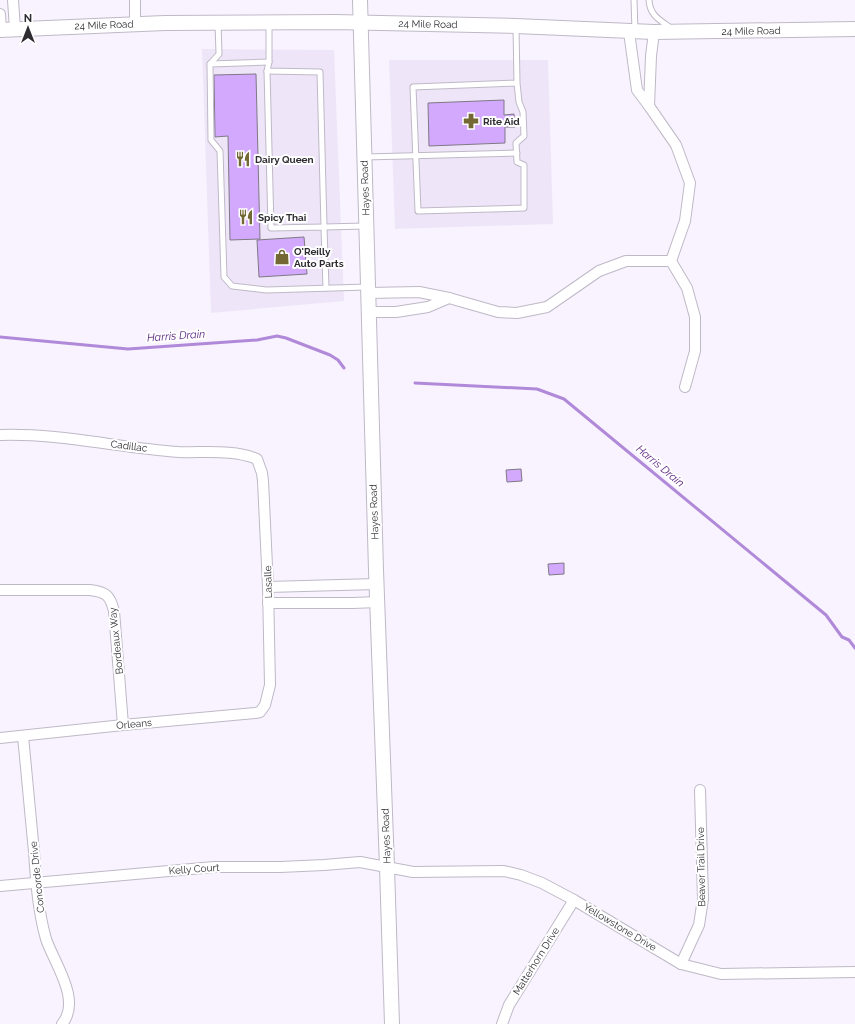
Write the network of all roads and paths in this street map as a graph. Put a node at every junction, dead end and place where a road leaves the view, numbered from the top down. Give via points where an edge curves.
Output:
1 (13, 0) edge
2 (135, 0) edge
3 (360, 0) edge
4 (634, 0) edge
5 (649, 0) edge
6 (0, 14) edge
7 (269, 22) junction
8 (361, 22) junction
9 (218, 23) junction
10 (135, 24) junction
11 (516, 26) junction
12 (855, 29) edge
13 (5, 30) edge
14 (632, 32) junction
15 (654, 32) junction
16 (676, 32) junction
17 (269, 62) junction
18 (210, 64) junction
19 (267, 71) junction
20 (517, 83) junction
21 (649, 106) junction
22 (517, 153) junction
23 (415, 156) junction
24 (364, 157) junction
25 (366, 226) junction
26 (324, 227) junction
27 (670, 261) junction
28 (326, 288) junction
29 (368, 290) junction
30 (448, 298) junction
31 (368, 312) junction
32 (685, 387) dead end
33 (0, 435) edge
34 (257, 459) joint
35 (376, 584) junction
36 (268, 587) junction
37 (0, 590) edge
38 (377, 602) junction
39 (268, 603) junction
40 (265, 705) joint
41 (123, 725) junction
42 (24, 736) junction
43 (0, 738) edge
44 (700, 790) dead end
45 (387, 867) junction
46 (36, 882) junction
47 (0, 886) edge
48 (574, 900) junction
49 (681, 964) junction
50 (855, 972) edge
51 (62, 1024) edge
52 (392, 1024) edge
53 (502, 1024) edge

1 - 13 street
2 - 10 street
3 - 8 street, Hayes Road
4 - 14 lane
5 - 16 lane via 653,14
6 - 13 street
7 - 8 street, 24 Mile Road
7 - 9 street, 24 Mile Road
7 - 17 lane
8 - 11 street, 24 Mile Road
8 - 24 street, Hayes Road
9 - 10 street, 24 Mile Road
9 - 18 lane via 219,54
10 - 13 street, 24 Mile Road
11 - 14 street, 24 Mile Road
11 - 20 lane
12 - 16 street, 24 Mile Road
14 - 15 street, 24 Mile Road
14 - 21 street via 637,90
15 - 16 street, 24 Mile Road
15 - 21 street
17 - 18 lane
17 - 19 lane
18 - 28 lane via 211,140 220,151 224,277 232,286 259,289
19 - 26 lane via 320,72
19 - 26 lane via 270,228
20 - 22 lane via 523,112 524,136 516,143
20 - 23 lane via 413,87
21 - 27 street via 676,145 690,183 685,221
22 - 23 lane
22 - 23 lane via 517,162 524,165 524,208 440,211 418,211
23 - 24 lane
24 - 25 street, Hayes Road
25 - 26 lane
25 - 29 street, Hayes Road
26 - 28 lane
27 - 30 street via 626,261 598,271 547,308 517,313 498,312
27 - 32 street via 686,288 695,317 695,351
28 - 29 lane
29 - 30 street via 419,292
29 - 31 street, Hayes Road
30 - 31 street via 428,307 396,312
31 - 35 street, Hayes Road
33 - 34 street, Cadillac via 40,436 178,452 248,455
34 - 36 street, Lasalle via 264,481
35 - 36 street
35 - 38 street, Hayes Road
36 - 39 street, Lasalle
37 - 41 street, Bordeaux Way via 90,590 100,591 108,596 114,611
38 - 39 street
38 - 45 street, Hayes Road
39 - 40 street, Lasalle via 270,685
40 - 41 street, Orleans via 260,712 247,715
41 - 42 street, Orleans
42 - 43 street, Orleans
42 - 46 street, Concorde Drive
44 - 49 street, Beaver Trail Drive via 702,912 699,925
45 - 46 street, Kelly Court via 360,862 214,867
45 - 48 street, Yellowstone Drive via 413,872 510,872 542,883
45 - 52 street, Hayes Road
46 - 47 street, Kelly Court
46 - 51 street, Concorde Drive via 45,934 70,999 69,1012
48 - 49 street, Yellowstone Drive
48 - 53 street, Matterhorn Drive via 509,1005
49 - 50 street, Yellowstone Drive via 721,974

